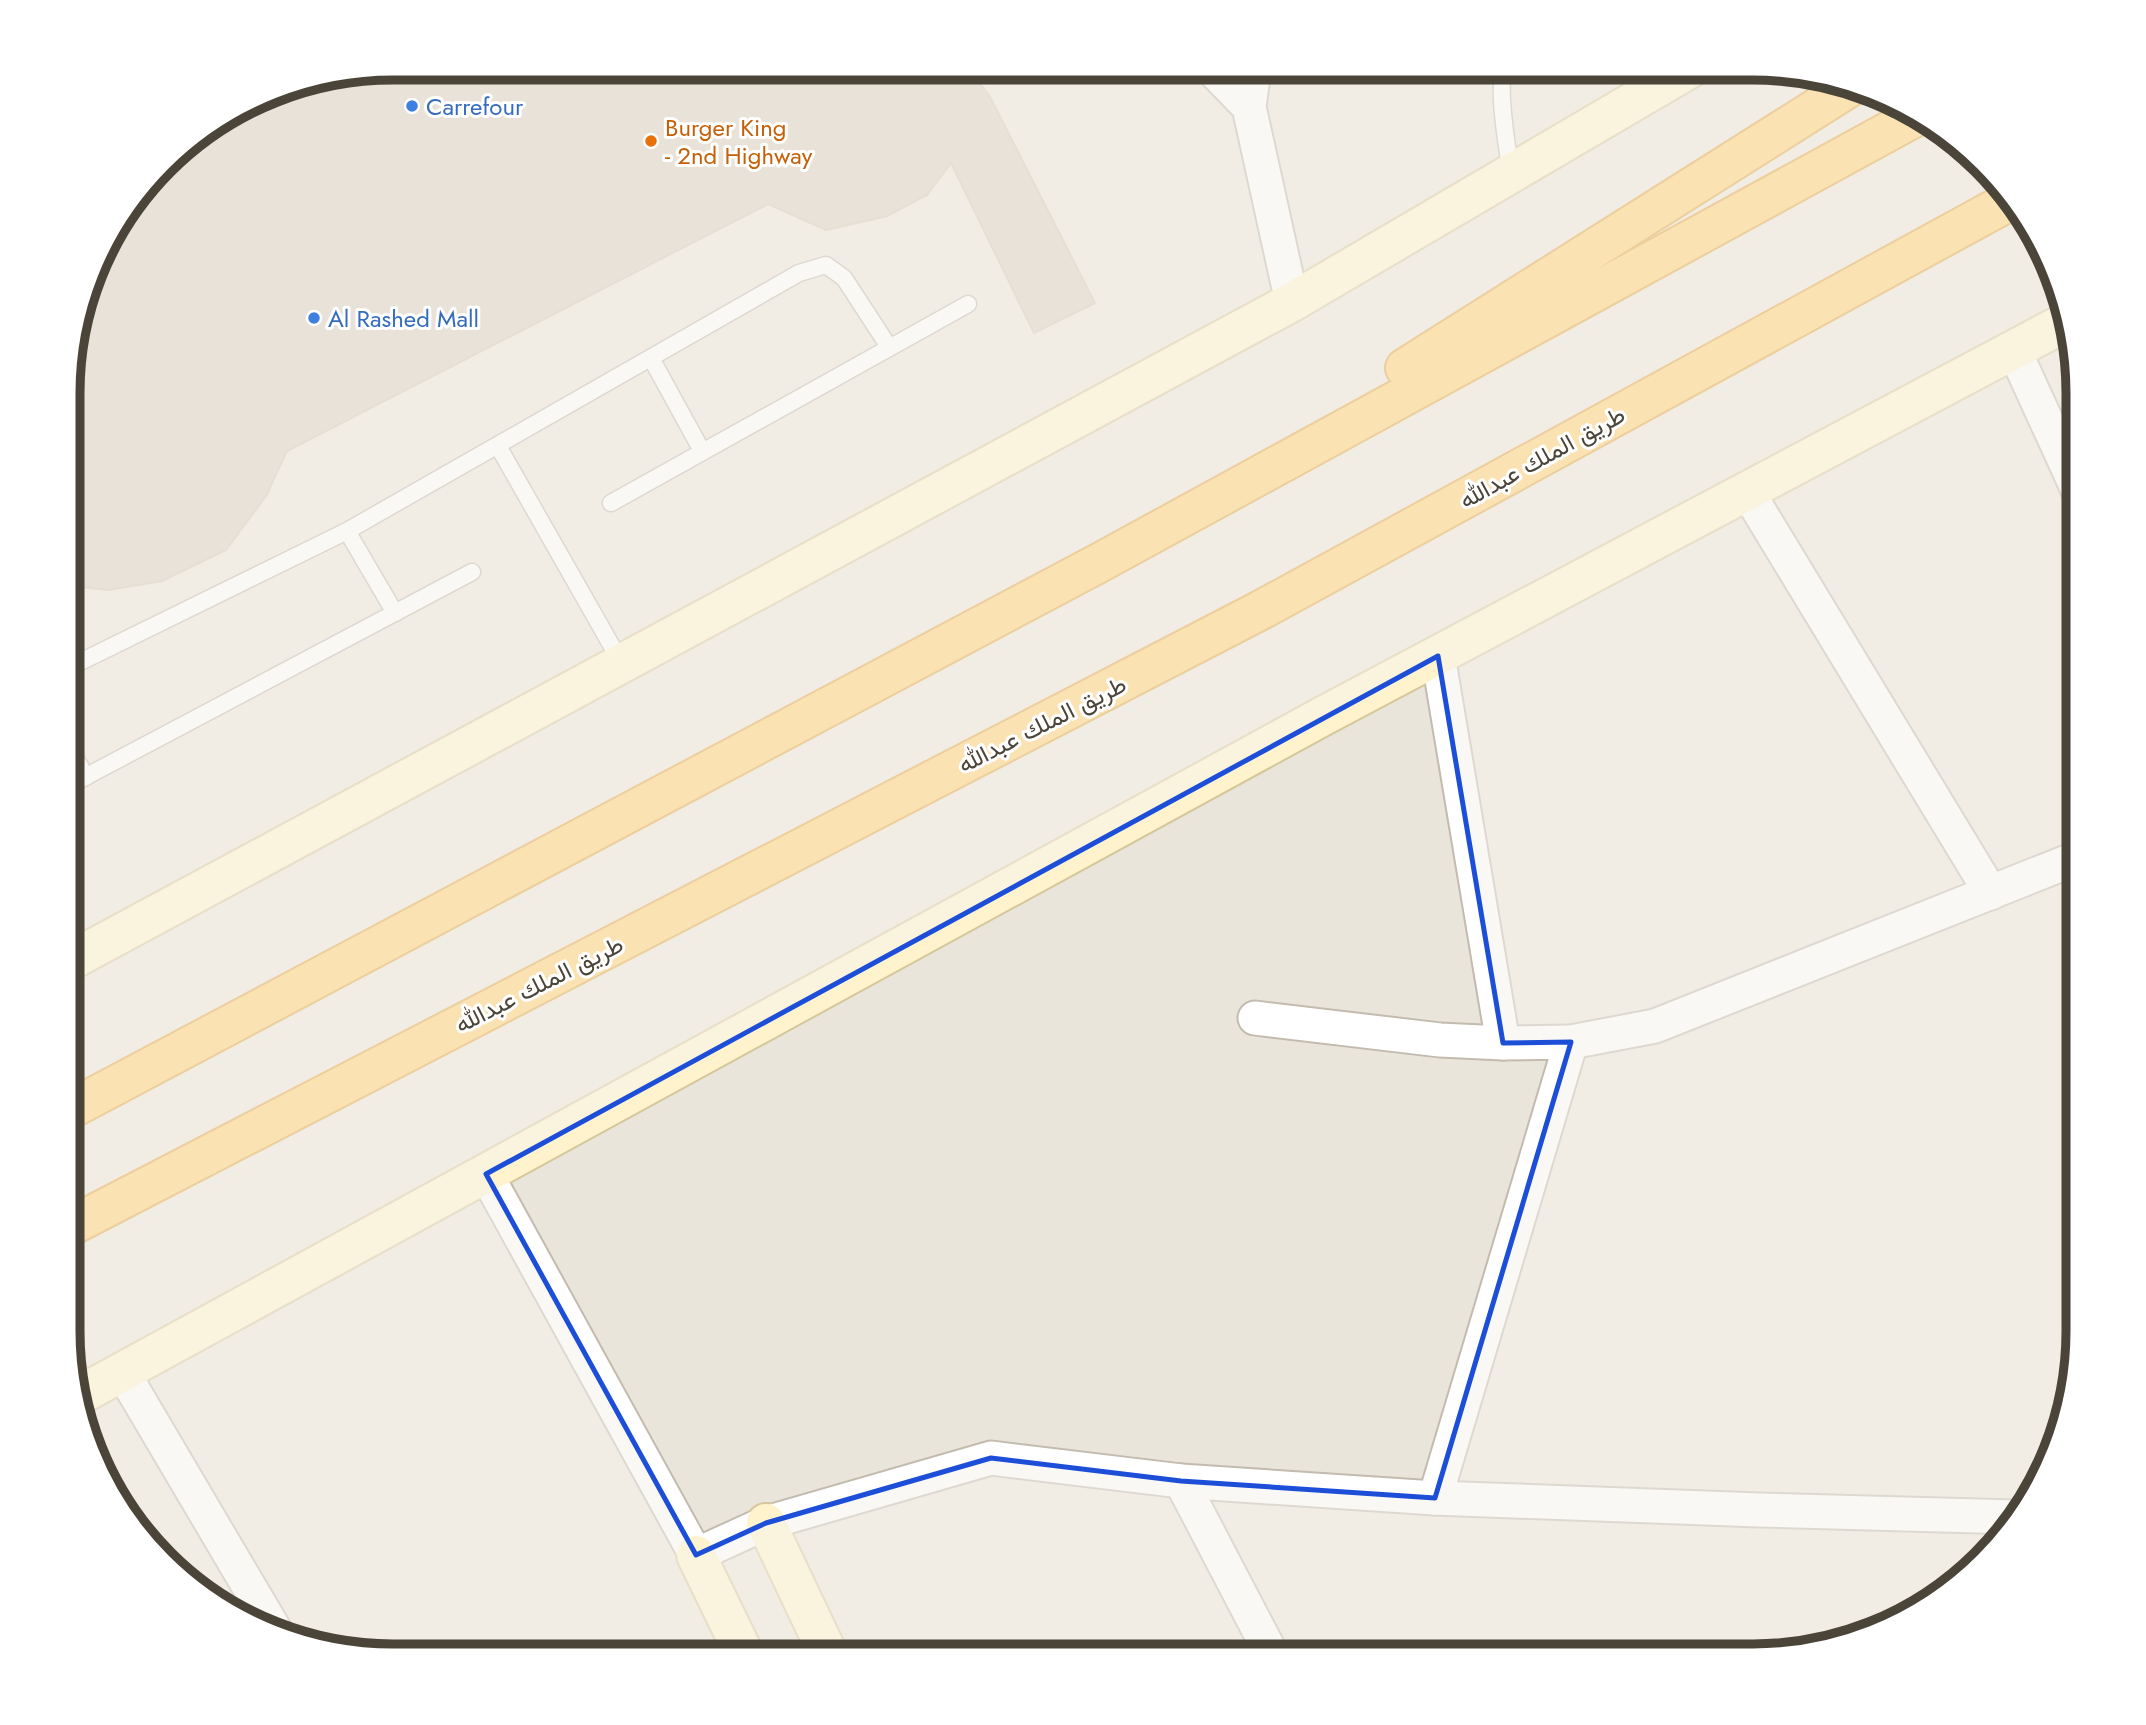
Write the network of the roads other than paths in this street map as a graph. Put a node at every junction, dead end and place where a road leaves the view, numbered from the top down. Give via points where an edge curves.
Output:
1 (1223, 80) edge
2 (1253, 80) edge
3 (1502, 80) edge
4 (1670, 80) edge
5 (1840, 93) edge
6 (1249, 107) junction
7 (1907, 121) edge
8 (1511, 173) junction
9 (2002, 205) edge
10 (1292, 302) junction
11 (968, 304) dead end
12 (2058, 326) edge
13 (889, 346) junction
14 (2014, 350) junction
15 (651, 358) junction
16 (498, 446) junction
17 (702, 452) junction
18 (2066, 464) edge
19 (1747, 491) junction
20 (611, 503) dead end
21 (347, 531) junction
22 (1099, 563) junction
23 (472, 572) dead end
24 (395, 613) junction
25 (1438, 656) junction
26 (80, 662) edge
27 (622, 664) junction
28 (80, 766) edge
29 (86, 777) junction
30 (80, 780) edge
31 (2066, 862) edge
32 (1991, 892) junction
33 (80, 956) edge
34 (1255, 1018) dead end
35 (1571, 1042) junction
36 (1503, 1043) junction
37 (80, 1104) edge
38 (486, 1174) junction
39 (80, 1221) edge
40 (123, 1373) junction
41 (87, 1392) edge
42 (1181, 1481) junction
43 (1434, 1499) junction
44 (2005, 1517) edge
45 (766, 1523) junction
46 (696, 1555) junction
47 (268, 1618) edge
48 (739, 1644) edge
49 (824, 1644) edge
50 (1266, 1644) edge

1 - 6 street
2 - 6 street
3 - 8 lane
4 - 8 main road
5 - 22 highway
6 - 10 street
7 - 22 highway
8 - 10 main road
9 - 39 highway, طريق الملك عبدالله via 1261,610
10 - 27 main road
11 - 13 lane
12 - 14 main road
13 - 15 lane via 845,278 826,265 799,273
13 - 17 lane
14 - 18 street
14 - 19 main road
15 - 16 lane
15 - 17 lane
16 - 21 lane
16 - 27 lane
17 - 20 lane
19 - 25 main road
19 - 32 street
21 - 24 lane
21 - 26 lane
22 - 37 highway
23 - 24 lane
24 - 29 lane
25 - 36 street
25 - 38 main road
27 - 33 main road
28 - 29 lane
29 - 30 lane
31 - 32 street
32 - 35 street via 1655,1026
34 - 36 street
35 - 36 street
35 - 43 street
38 - 40 main road
38 - 46 street
40 - 41 main road
40 - 47 street
42 - 43 street
42 - 45 street via 991,1458
42 - 50 street
43 - 44 street
45 - 46 street
45 - 49 main road
46 - 48 main road

